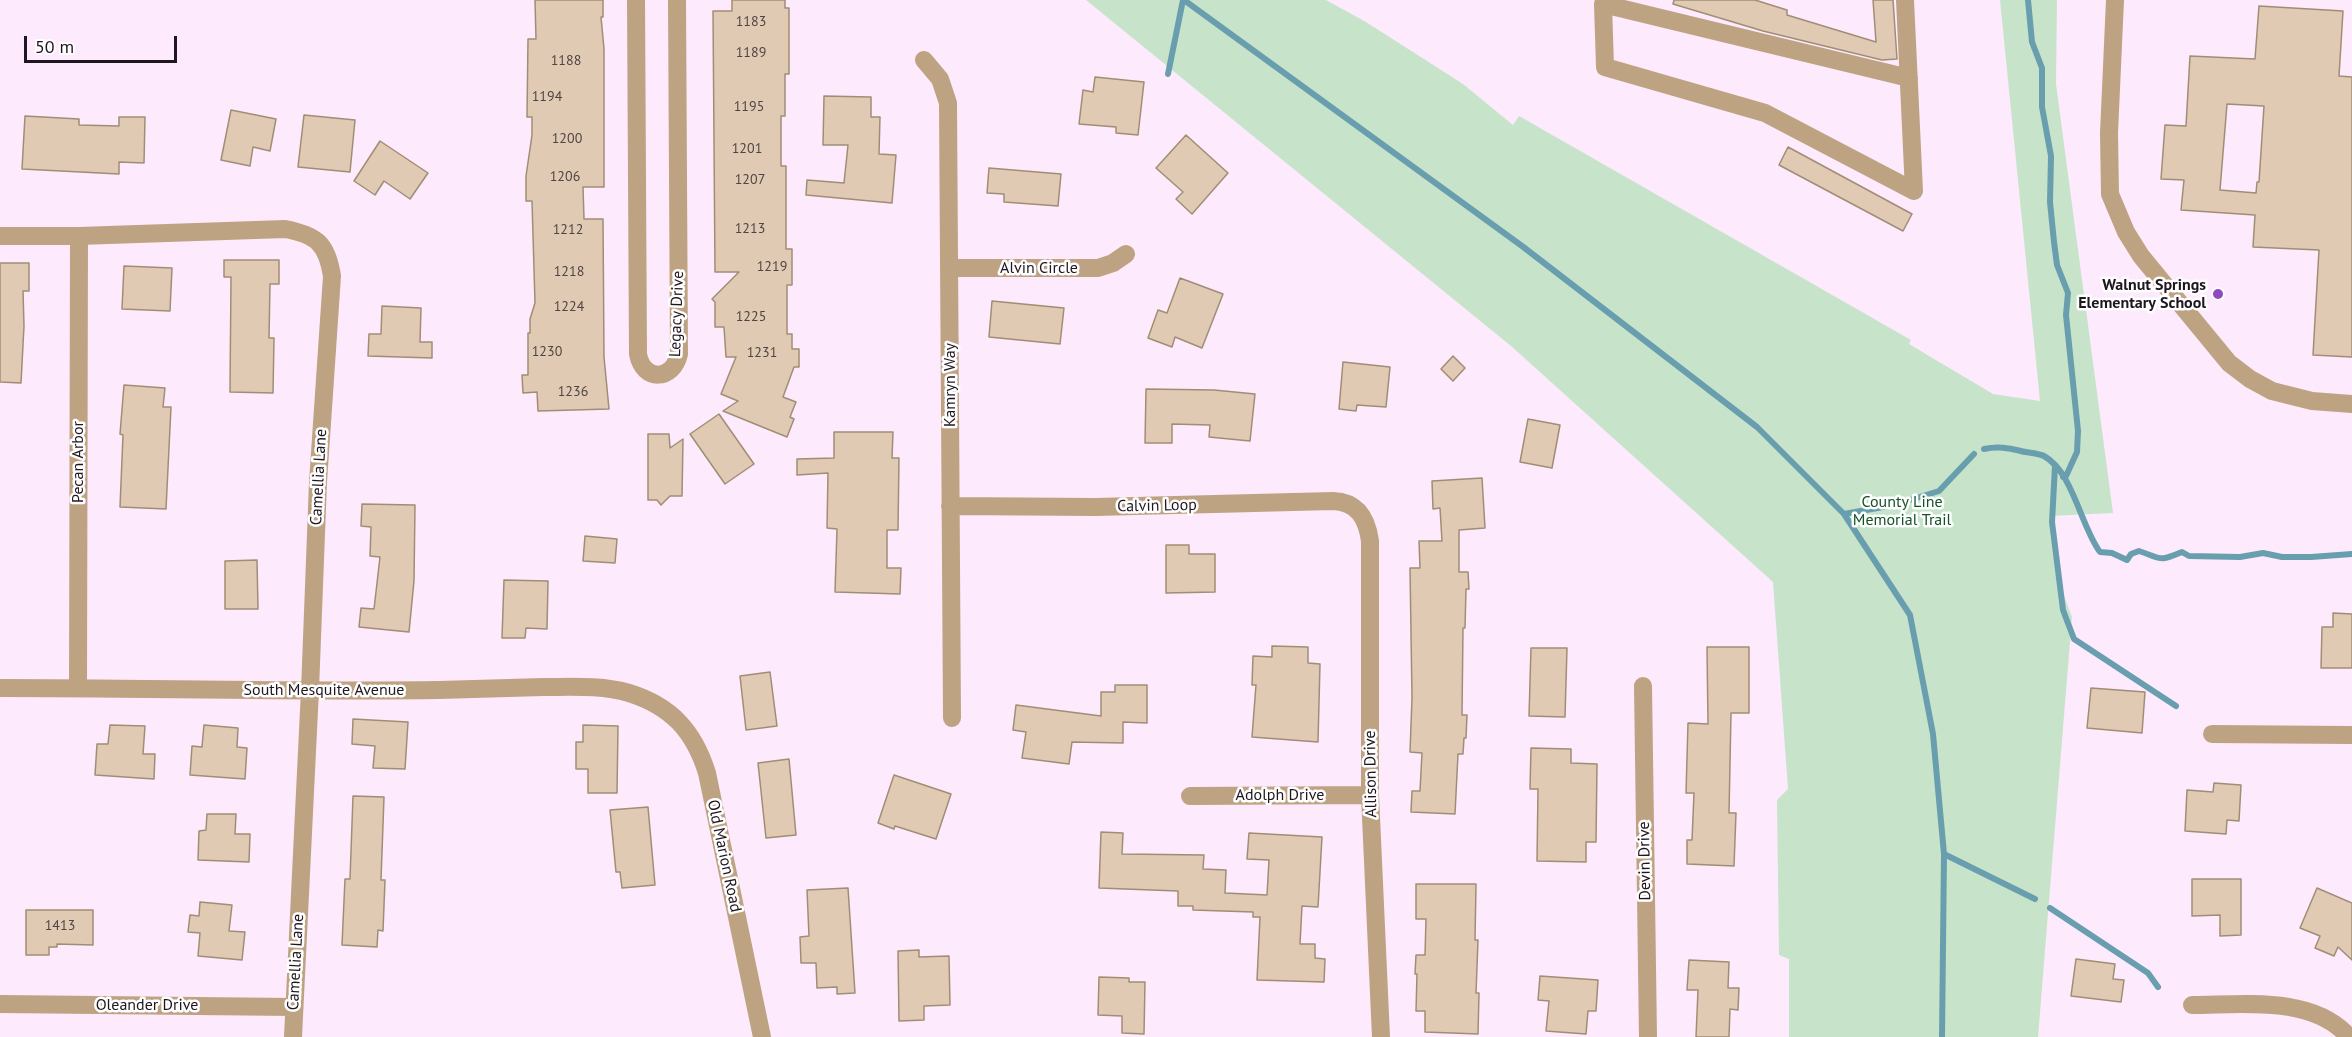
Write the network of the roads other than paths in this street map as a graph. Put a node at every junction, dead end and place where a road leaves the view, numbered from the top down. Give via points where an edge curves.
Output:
1 (636, 0) edge
2 (677, 0) edge
3 (1905, 0) edge
4 (2115, 0) edge
5 (924, 60) dead end
6 (1909, 78) junction
7 (0, 236) edge
8 (79, 236) junction
9 (1126, 254) dead end
10 (949, 268) junction
11 (2352, 404) edge
12 (950, 506) junction
13 (1361, 513) joint
14 (1643, 686) dead end
15 (0, 688) edge
16 (78, 688) junction
17 (310, 690) junction
18 (645, 699) joint
19 (952, 718) dead end
20 (2212, 734) dead end
21 (2352, 735) edge
22 (1370, 795) junction
23 (1190, 796) dead end
24 (0, 1004) edge
25 (2192, 1005) dead end
26 (294, 1006) junction
27 (292, 1037) edge
28 (762, 1037) edge
29 (1381, 1037) edge
30 (1648, 1037) edge
31 (2349, 1037) edge

1 - 2 street, Legacy Drive via 638,354 644,369 659,375 673,368 679,354
3 - 6 street
4 - 11 street via 2110,194 2126,232 2141,256 2229,363 2250,379 2272,391 2312,401
5 - 10 street, Kamryn Way via 940,79 948,103
6 - 6 street via 1914,191 1766,113 1605,68 1603,4
7 - 8 street, Camellia Lane
8 - 16 street, Pecan Arbor
8 - 17 street, Camellia Lane via 285,229 307,235 325,250 332,276 318,482
9 - 10 street, Alvin Circle via 1098,268
10 - 12 street, Kamryn Way
12 - 13 street, Calvin Loop via 1341,501
12 - 19 street, Kamryn Way
13 - 22 street, Allison Drive via 1370,541
14 - 30 street, Devin Drive
15 - 16 street, South Mesquite Avenue
16 - 17 street, South Mesquite Avenue
17 - 18 street, South Mesquite Avenue via 572,687 626,692
17 - 26 street, Camellia Lane
18 - 28 street, Old Marion Road via 682,725 701,755
20 - 21 street
22 - 23 street, Adolph Drive
22 - 29 street, Allison Drive
24 - 26 street, Oleander Drive
25 - 31 street via 2302,1008
26 - 27 street, Camellia Lane

